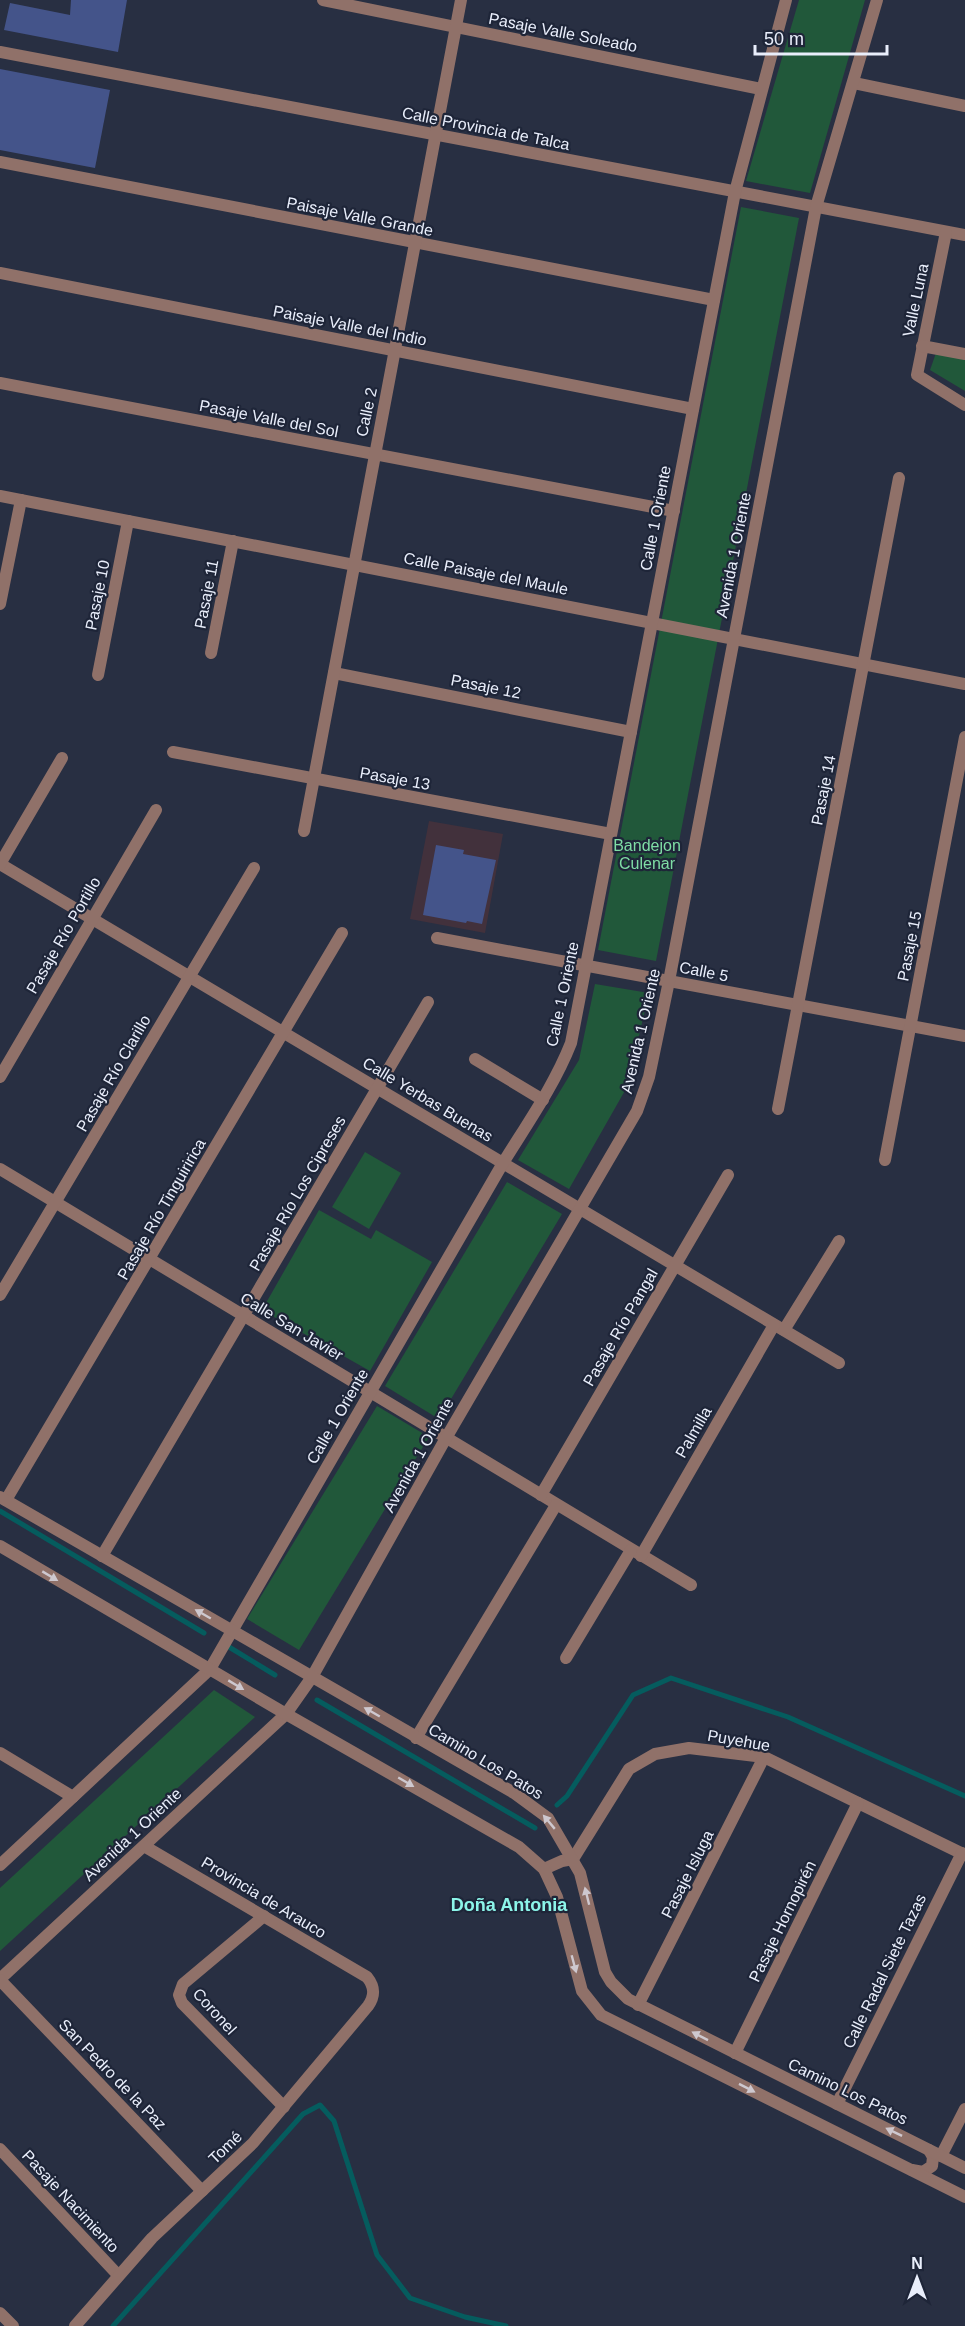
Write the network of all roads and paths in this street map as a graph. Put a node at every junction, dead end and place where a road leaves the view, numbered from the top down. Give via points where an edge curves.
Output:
1 (323, 0) edge
2 (461, 0) edge
3 (786, 0) edge
4 (877, 0) edge
5 (456, 28) junction
6 (0, 52) edge
7 (854, 83) junction
8 (761, 89) junction
9 (965, 106) edge
10 (435, 135) junction
11 (0, 162) edge
12 (735, 192) junction
13 (816, 207) junction
14 (946, 232) junction
15 (965, 236) edge
16 (417, 244) junction
17 (0, 273) edge
18 (714, 300) junction
19 (922, 346) junction
20 (395, 351) junction
21 (965, 354) edge
22 (0, 383) edge
23 (965, 405) edge
24 (693, 409) junction
25 (374, 455) junction
26 (899, 478) dead end
27 (0, 496) edge
28 (21, 500) junction
29 (674, 511) junction
30 (128, 521) junction
31 (233, 541) junction
32 (355, 565) junction
33 (0, 604) edge
34 (652, 623) junction
35 (734, 639) junction
36 (211, 653) dead end
37 (864, 664) junction
38 (334, 674) junction
39 (98, 675) dead end
40 (965, 684) edge
41 (631, 732) junction
42 (965, 737) edge
43 (173, 753) dead end
44 (62, 758) dead end
45 (314, 780) junction
46 (156, 810) dead end
47 (304, 831) dead end
48 (611, 834) junction
49 (0, 864) edge
50 (254, 868) dead end
51 (92, 919) junction
52 (342, 933) dead end
53 (437, 938) dead end
54 (586, 966) junction
55 (189, 977) junction
56 (669, 981) junction
57 (428, 1002) dead end
58 (799, 1005) junction
59 (910, 1026) junction
60 (283, 1032) junction
61 (965, 1036) edge
62 (475, 1059) dead end
63 (0, 1077) edge
64 (377, 1088) junction
65 (543, 1100) junction
66 (778, 1109) dead end
67 (885, 1160) dead end
68 (503, 1163) junction
69 (0, 1169) edge
70 (728, 1175) dead end
71 (56, 1203) junction
72 (579, 1209) junction
73 (839, 1241) dead end
74 (150, 1260) junction
75 (674, 1266) junction
76 (0, 1295) edge
77 (244, 1316) junction
78 (779, 1328) junction
79 (839, 1363) dead end
80 (370, 1392) junction
81 (446, 1438) junction
82 (541, 1495) junction
83 (3, 1499) edge
84 (556, 1505) junction
85 (0, 1546) edge
86 (636, 1553) junction
87 (102, 1556) junction
88 (691, 1585) dead end
89 (232, 1631) junction
90 (566, 1658) dead end
91 (210, 1669) junction
92 (312, 1677) junction
93 (285, 1714) junction
94 (416, 1738) junction
95 (0, 1753) edge
96 (764, 1757) junction
97 (73, 1797) junction
98 (858, 1803) junction
99 (144, 1846) junction
100 (963, 1854) edge
101 (573, 1859) junction
102 (0, 1865) edge
103 (544, 1869) junction
104 (264, 1916) junction
105 (367, 1977) joint
106 (0, 1979) edge
107 (638, 2005) junction
108 (735, 2053) junction
109 (837, 2104) junction
110 (284, 2107) junction
111 (965, 2109) edge
112 (0, 2149) edge
113 (929, 2150) junction
114 (941, 2156) junction
115 (965, 2168) edge
116 (912, 2170) junction
117 (202, 2192) junction
118 (965, 2197) edge
119 (118, 2275) junction
120 (0, 2313) edge
121 (13, 2326) edge
122 (75, 2326) edge

1 - 5 street, Pasaje Valle Soleado
2 - 5 street, Calle 2
3 - 8 street, Calle 1 Oriente
4 - 7 street, Avenida 1 Oriente
5 - 8 street, Pasaje Valle Soleado
5 - 10 street, Calle 2
6 - 10 street, Calle Provincia de Talca
7 - 9 street
7 - 13 street, Avenida 1 Oriente
8 - 12 street, Calle 1 Oriente
10 - 12 street, Calle Provincia de Talca
10 - 16 street, Calle 2
11 - 16 street, Paisaje Valle Grande
12 - 13 street, Calle Provincia de Talca
12 - 18 street, Calle 1 Oriente
13 - 14 street, Calle Provincia de Talca
13 - 35 street, Avenida 1 Oriente
14 - 15 street, Calle Provincia de Talca
14 - 19 street, Valle Luna
16 - 18 street, Paisaje Valle Grande
16 - 20 street, Calle 2
17 - 20 street, Paisaje Valle del Indio
18 - 24 street, Calle 1 Oriente
19 - 21 street
19 - 23 street, Valle Luna via 917,375
20 - 24 street, Paisaje Valle del Indio
20 - 25 street, Calle 2
22 - 25 street, Pasaje Valle del Sol
24 - 29 street, Calle 1 Oriente
25 - 29 street, Pasaje Valle del Sol
25 - 32 street, Calle 2
26 - 37 street, Pasaje 14
27 - 28 street, Calle Paisaje del Maule
28 - 30 street, Calle Paisaje del Maule
28 - 33 street
29 - 34 street, Calle 1 Oriente
30 - 31 street, Calle Paisaje del Maule
30 - 39 street, Pasaje 10
31 - 32 street, Calle Paisaje del Maule
31 - 36 street, Pasaje 11
32 - 34 street, Calle Paisaje del Maule
32 - 38 street, Calle 2
34 - 35 street, Calle Paisaje del Maule
34 - 41 street, Calle 1 Oriente
35 - 37 street, Calle Paisaje del Maule
35 - 56 street, Avenida 1 Oriente
37 - 40 street, Calle Paisaje del Maule
37 - 58 street, Pasaje 14
38 - 41 street, Pasaje 12
38 - 45 street, Calle 2
41 - 48 street, Calle 1 Oriente
42 - 59 street, Pasaje 15
43 - 45 street, Pasaje 13
44 - 49 street
45 - 47 street, Calle 2
45 - 48 street, Pasaje 13
46 - 51 street, Pasaje Río Portillo
48 - 54 street, Calle 1 Oriente
49 - 51 street, Calle Yerbas Buenas
50 - 55 street, Pasaje Río Clarillo
51 - 55 street, Calle Yerbas Buenas
51 - 63 street, Pasaje Río Portillo
52 - 60 street, Pasaje Río Tinguiririca
53 - 54 street, Calle 5
54 - 56 street, Calle 5
54 - 65 street, Calle 1 Oriente via 571,1043
55 - 60 street, Calle Yerbas Buenas
55 - 71 street, Pasaje Río Clarillo
56 - 58 street, Calle 5
56 - 72 street, Avenida 1 Oriente via 637,1111
57 - 64 street, Pasaje Río Los Cipreses
58 - 59 street, Calle 5
58 - 66 street, Pasaje 14
59 - 61 street, Calle 5
59 - 67 street, Pasaje 15
60 - 64 street, Calle Yerbas Buenas
60 - 74 street, Pasaje Río Tinguiririca
62 - 65 street
64 - 68 street, Calle Yerbas Buenas
64 - 77 street, Pasaje Río Los Cipreses
65 - 68 street, Calle 1 Oriente
68 - 72 street, Calle Yerbas Buenas
68 - 80 street, Calle 1 Oriente
69 - 71 street, Calle San Javier
70 - 75 street, Pasaje Río Pangal
71 - 74 street, Calle San Javier
71 - 76 street, Pasaje Río Clarillo
72 - 75 street, Calle Yerbas Buenas
72 - 81 street, Avenida 1 Oriente
73 - 78 street, Palmilla
74 - 77 street, Calle San Javier
74 - 83 street, Pasaje Río Tinguiririca
75 - 78 street, Calle Yerbas Buenas
75 - 82 street, Pasaje Río Pangal
77 - 80 street, Calle San Javier
77 - 87 street, Pasaje Río Los Cipreses
78 - 79 street, Calle Yerbas Buenas
78 - 86 street, Palmilla
80 - 81 street, Calle San Javier
80 - 89 street, Calle 1 Oriente
81 - 82 street, Calle San Javier
81 - 92 street, Avenida 1 Oriente
82 - 84 street, Calle San Javier
83 - 87 street, Camino Los Patos
84 - 86 street, Calle San Javier
84 - 94 street
85 -> 91 street
86 - 88 street, Calle San Javier
86 - 90 street, Palmilla
89 -> 87 street, Camino Los Patos
89 - 91 street, Calle 1 Oriente
89 - 92 street, Camino Los Patos
91 -> 93 street
91 - 97 street, Calle 1 Oriente
92 - 93 street, Avenida 1 Oriente
94 -> 92 street, Camino Los Patos
93 - 99 street, Avenida 1 Oriente
93 -> 103 street via 519,1847
101 -> 94 street, Camino Los Patos via 548,1818 514,1793
95 - 97 street
96 - 98 street, Puyehue
96 - 101 street, Puyehue via 689,1748 666,1750 641,1760 629,1769
96 - 107 street, Pasaje Isluga
97 - 102 street, Calle 1 Oriente
98 - 100 street, Puyehue
98 - 108 street, Pasaje Hornopirén
99 - 104 street, Provincia de Arauco
99 - 106 street, Avenida 1 Oriente
100 - 109 street, Calle Radal Siete Tazas
101 - 103 street
107 -> 101 street, Camino Los Patos via 619,1991 605,1972 586,1890
103 -> 116 street via 557,1897 582,1991 601,2015
104 - 105 street, Provincia de Arauco
104 - 110 street, Coronel via 183,1984 178,1995
105 - 110 street, Tomé via 373,1988 371,2001
106 - 117 street, San Pedro de la Paz
108 -> 107 street, Camino Los Patos
108 - 109 street, Camino Los Patos
113 -> 109 street, Camino Los Patos
110 - 117 street, Tomé
111 - 114 street
112 - 119 street, Pasaje Nacimiento
113 - 114 street, Camino Los Patos
113 - 116 street via 932,2166 923,2172
114 - 115 street, Camino Los Patos
116 - 118 street
117 - 119 street, Tomé
119 - 122 street, Tomé
120 - 121 street

